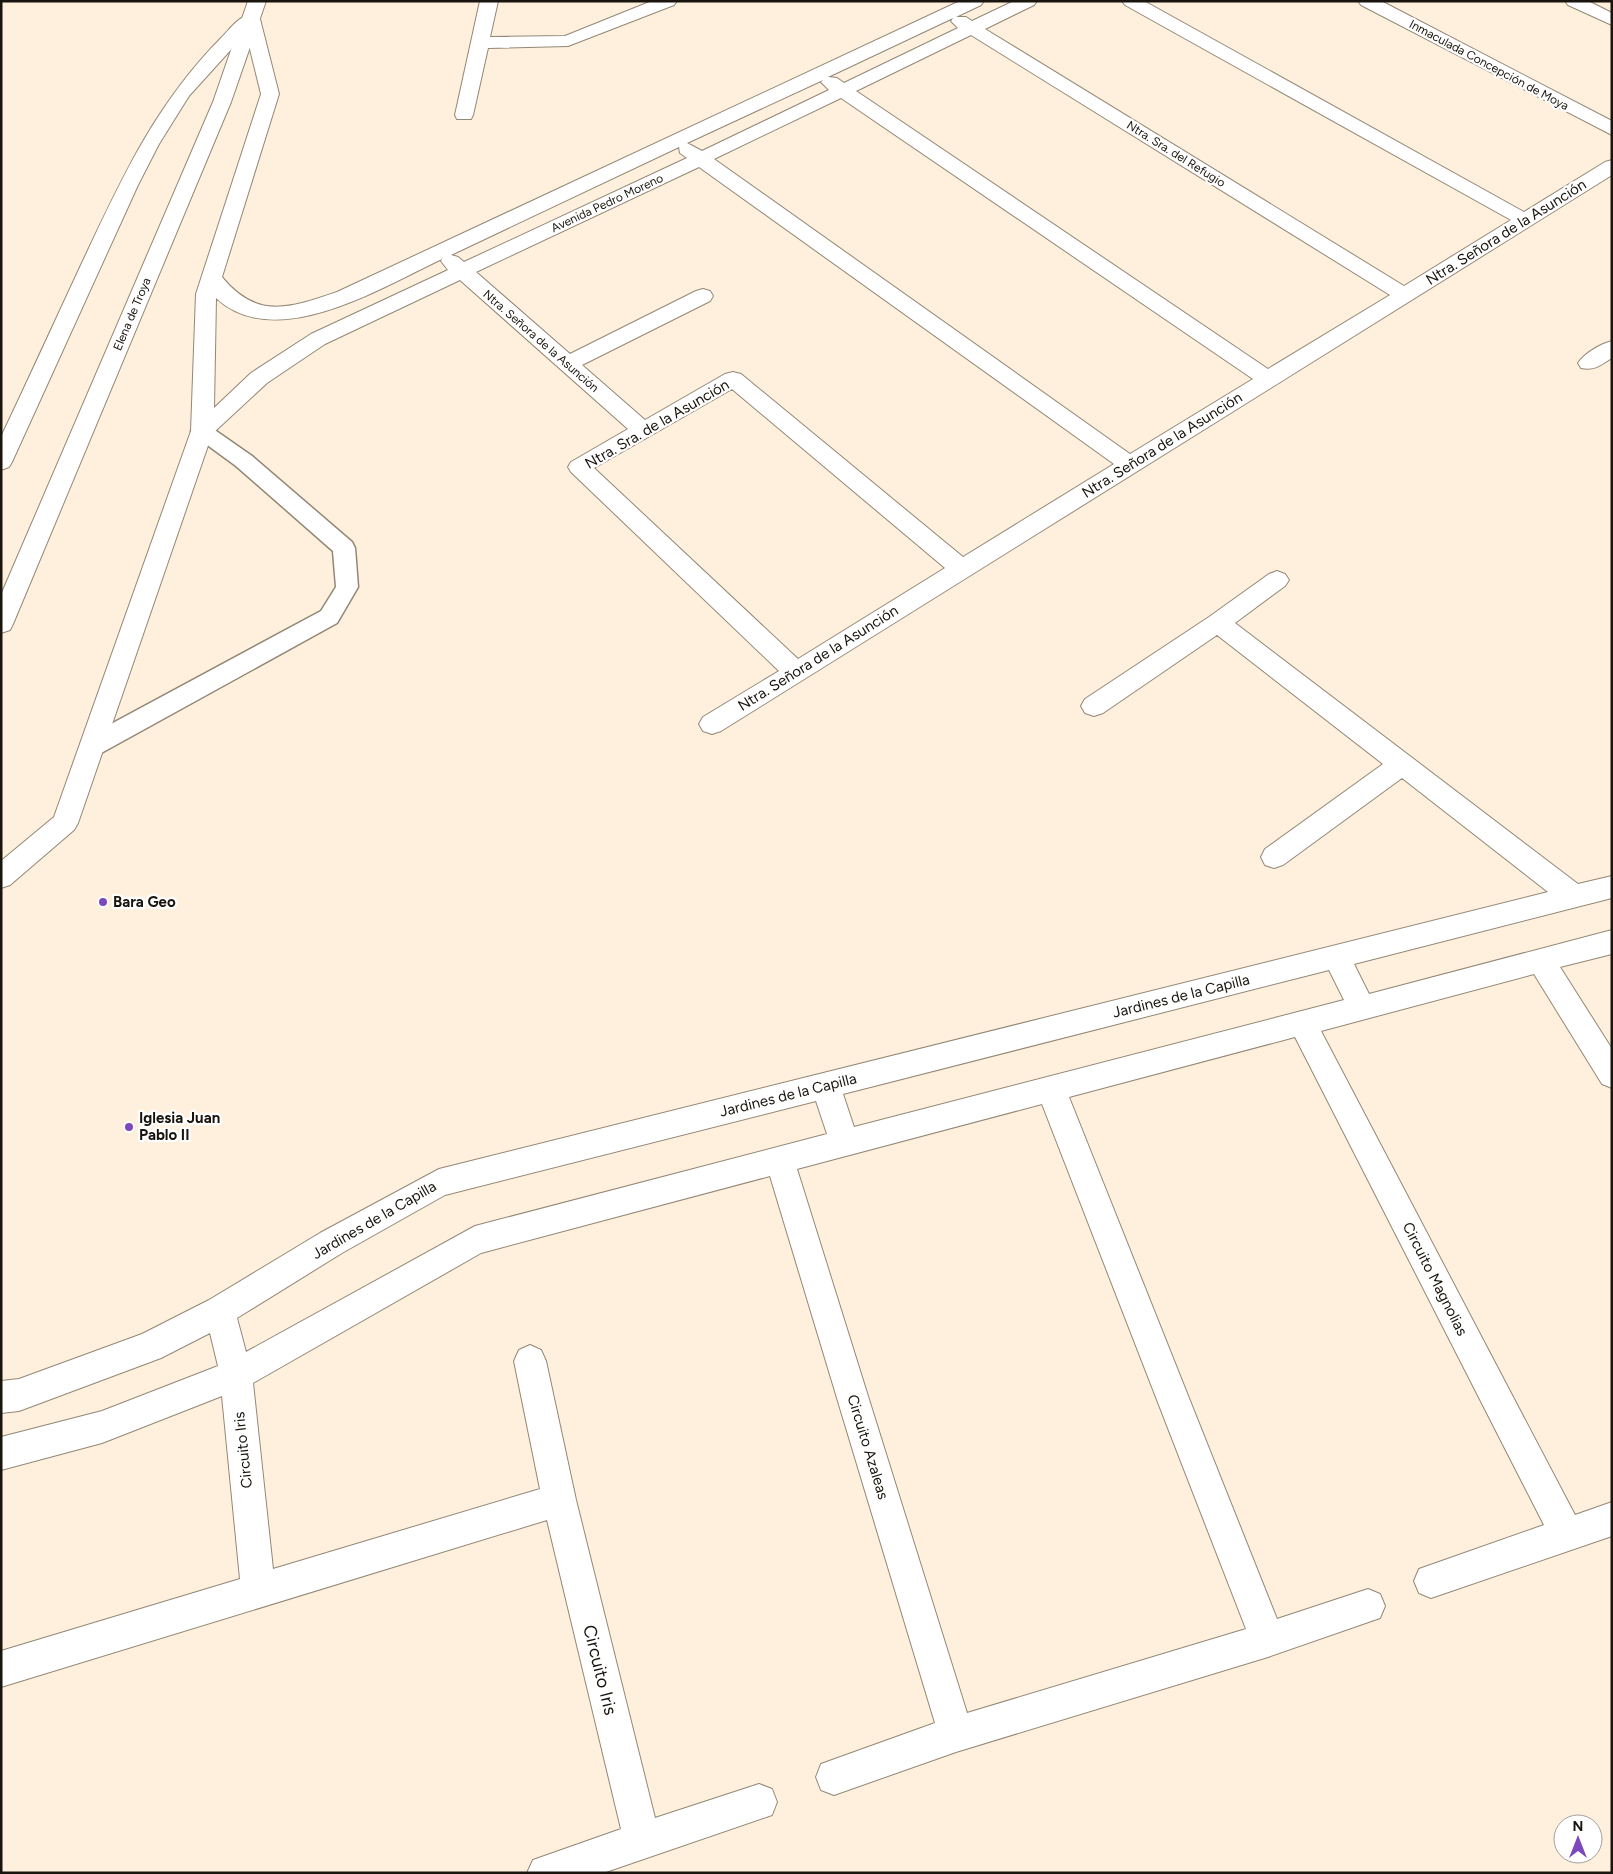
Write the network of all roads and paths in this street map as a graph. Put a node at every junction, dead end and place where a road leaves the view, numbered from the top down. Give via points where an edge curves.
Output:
1 (489, 1) edge
2 (668, 1) edge
3 (975, 1) edge
4 (1028, 1) edge
5 (1132, 1) edge
6 (1367, 1) edge
7 (1574, 1) edge
8 (254, 10) edge
9 (948, 13) junction
10 (1612, 20) edge
11 (971, 28) junction
12 (480, 44) junction
13 (818, 74) junction
14 (843, 90) junction
15 (464, 115) dead end
16 (1612, 130) edge
17 (676, 141) junction
18 (700, 159) junction
19 (1612, 166) edge
20 (1525, 220) junction
21 (440, 252) junction
22 (462, 272) junction
23 (211, 278) junction
24 (1405, 295) junction
25 (703, 296) dead end
26 (1612, 348) edge
27 (1589, 363) dead end
28 (567, 364) junction
29 (1268, 379) junction
30 (643, 430) junction
31 (202, 431) junction
32 (1, 462) edge
33 (1130, 465) junction
34 (962, 569) junction
35 (1276, 580) dead end
36 (1218, 623) junction
37 (1, 624) edge
38 (796, 672) junction
39 (1094, 706) dead end
40 (712, 724) dead end
41 (94, 745) junction
42 (1402, 764) junction
43 (1274, 857) dead end
44 (1, 877) edge
45 (1612, 887) edge
46 (1575, 896) junction
47 (1612, 942) edge
48 (1336, 957) junction
49 (1541, 961) junction
50 (1362, 1008) junction
51 (1303, 1024) junction
52 (1612, 1075) edge
53 (825, 1085) junction
54 (1051, 1090) junction
55 (845, 1143) junction
56 (780, 1161) junction
57 (220, 1311) junction
58 (530, 1361) dead end
59 (236, 1375) junction
60 (1, 1397) edge
61 (1, 1454) edge
62 (559, 1500) junction
63 (1612, 1519) edge
64 (1568, 1534) junction
65 (1431, 1581) dead end
66 (258, 1590) junction
67 (1368, 1606) dead end
68 (1268, 1640) junction
69 (1, 1668) edge
70 (956, 1734) junction
71 (834, 1777) dead end
72 (759, 1802) dead end
73 (642, 1840) junction
74 (546, 1873) edge

1 - 12 street
2 - 12 street via 568,41
3 - 9 street, Avenida Pedro Moreno
4 - 11 street, Avenida Pedro Moreno
5 - 20 street
6 - 16 street, Inmaculada Concepción de Moya
7 - 10 street
8 - 23 street via 270,94
8 - 32 street via 216,51 173,106 141,160
8 - 37 street, Elena de Troya via 222,102
9 - 11 street, Ntra. Sra. del Refugio
9 - 13 street, Avenida Pedro Moreno
11 - 14 street, Avenida Pedro Moreno
11 - 24 street, Ntra. Sra. del Refugio
12 - 15 street
13 - 14 street
13 - 17 street, Avenida Pedro Moreno
14 - 18 street, Avenida Pedro Moreno
14 - 29 street
17 - 18 street
17 - 21 street, Avenida Pedro Moreno
18 - 22 street, Avenida Pedro Moreno
18 - 33 street
19 - 20 street, Ntra. Señora de la Asunción
20 - 24 street, Ntra. Señora de la Asunción
21 - 22 street, Ntra. Señora de la Asunción
21 - 23 street, Avenida Pedro Moreno via 344,297 306,311 287,314 242,308 226,298
22 - 28 street, Ntra. Señora de la Asunción
22 - 31 street, Avenida Pedro Moreno via 318,339 259,378
23 - 31 street via 206,294
24 - 29 street, Ntra. Señora de la Asunción
25 - 28 street
26 - 27 street
28 - 30 street, Ntra. Señora de la Asunción
29 - 33 street, Ntra. Señora de la Asunción
30 - 34 street, Ntra. Sra. de la Asunción via 733,379
30 - 38 street, Ntra. Sra. de la Asunción via 579,467
31 - 41 street
31 - 41 lane via 244,461 344,548 347,587 328,617
33 - 34 street, Ntra. Señora de la Asunción
34 - 38 street, Ntra. Señora de la Asunción
35 - 36 street
36 - 39 street
36 - 42 street
38 - 40 street, Ntra. Señora de la Asunción
41 - 44 street via 65,823
42 - 43 street
42 - 46 street
45 - 46 street, Jardines de la Capilla
46 - 48 street, Jardines de la Capilla
47 - 49 street
48 - 50 street
48 - 53 street, Jardines de la Capilla
49 - 50 street
49 - 52 street
50 - 51 street
51 - 54 street
51 - 64 street, Circuito Magnolias
53 - 55 street
53 - 57 street, Jardines de la Capilla via 440,1183
54 - 55 street
54 - 68 street
55 - 56 street
56 - 59 street via 475,1240
56 - 70 street, Circuito Azaleas
57 - 59 street, Circuito Iris
57 - 60 street, Jardines de la Capilla via 150,1347 19,1395
58 - 62 street, Circuito Iris
59 - 61 street via 102,1427
59 - 66 street, Circuito Iris
62 - 66 street
62 - 73 street, Circuito Iris
63 - 64 street
64 - 65 street
66 - 69 street
67 - 68 street
68 - 70 street
70 - 71 street
72 - 73 street
73 - 74 street

